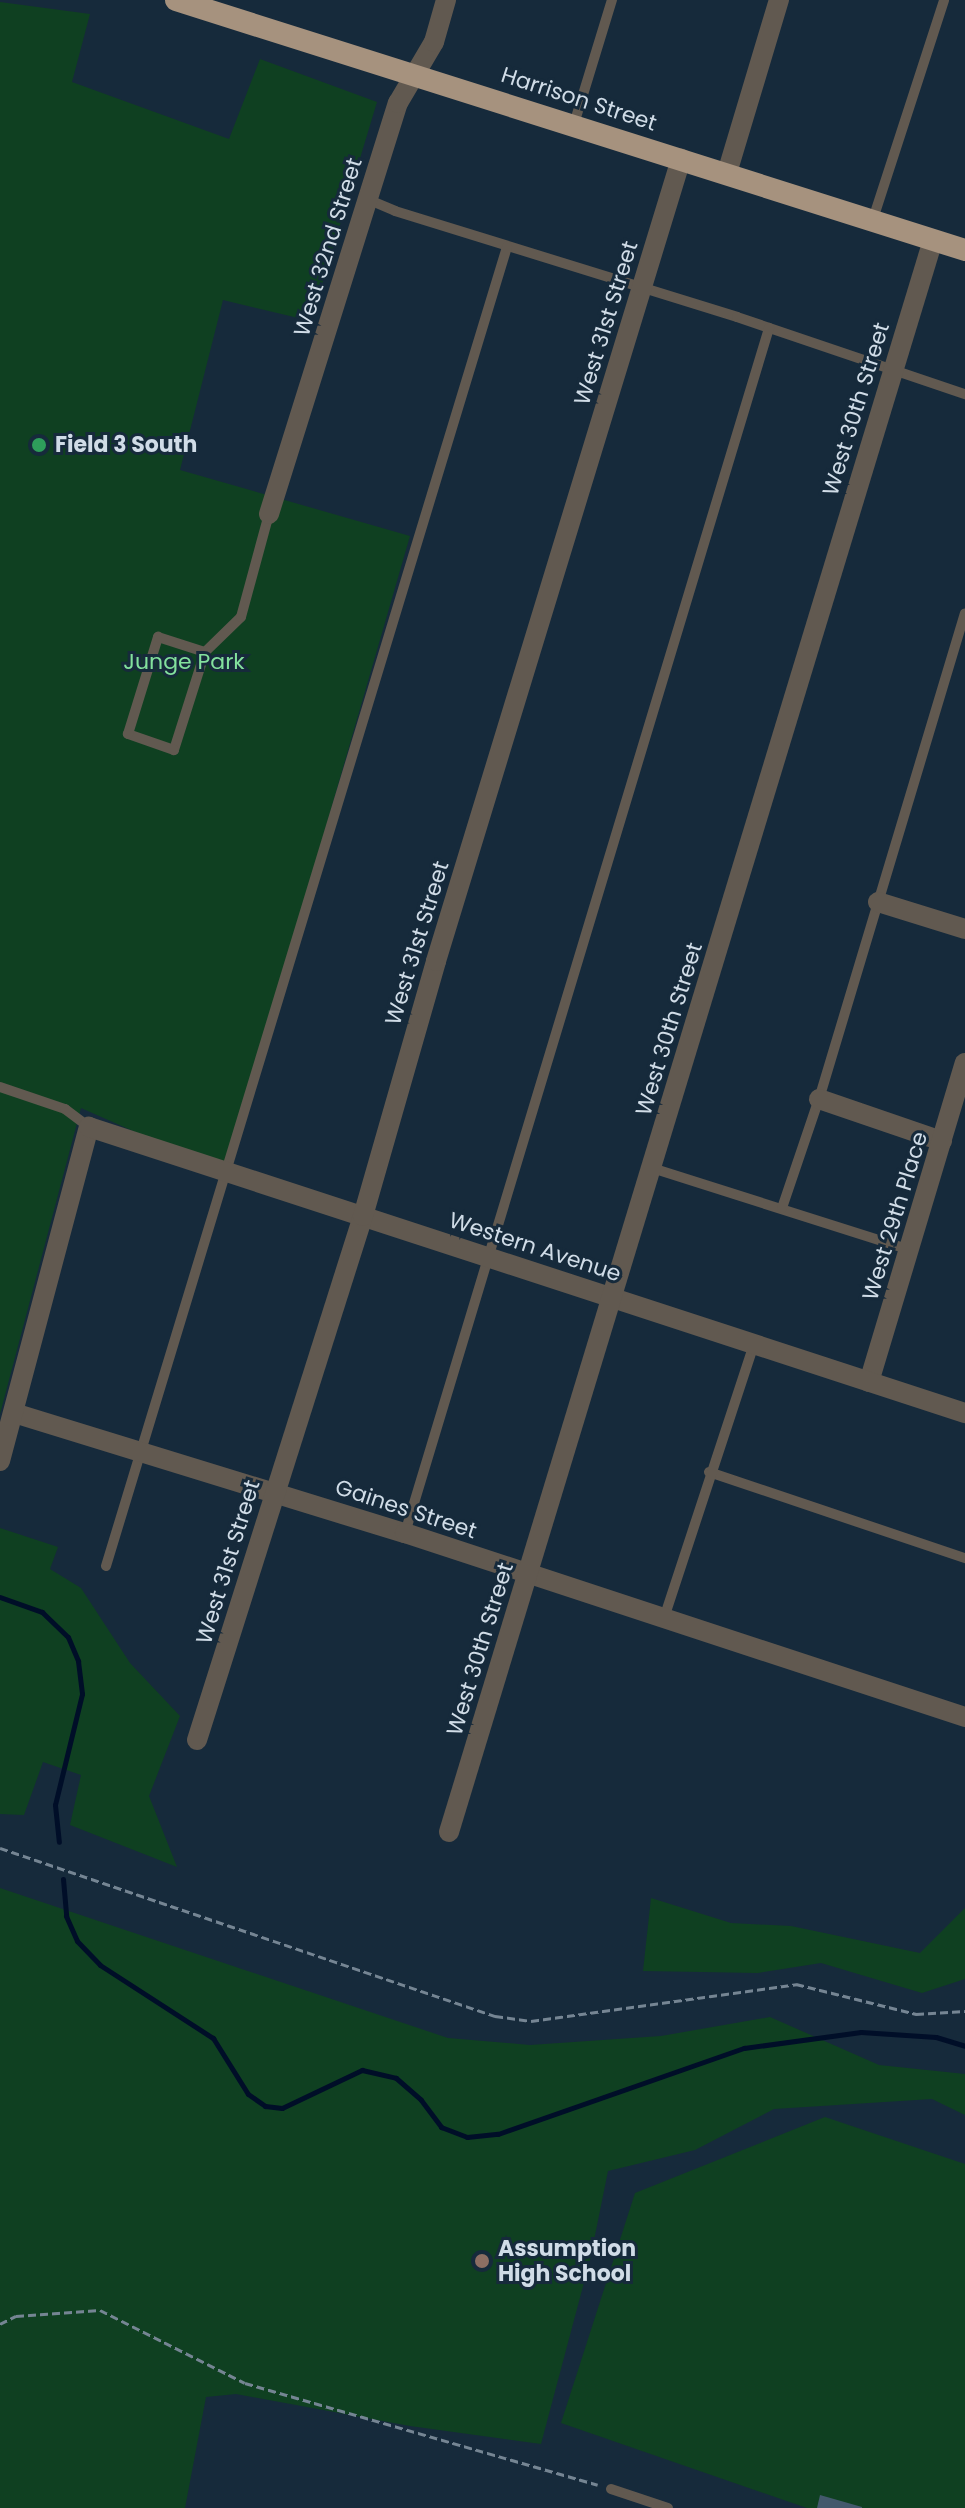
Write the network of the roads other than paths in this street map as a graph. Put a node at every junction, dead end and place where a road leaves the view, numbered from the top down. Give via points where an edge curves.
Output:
1 (176, 0) edge
2 (446, 0) edge
3 (612, 0) edge
4 (779, 0) edge
5 (944, 0) edge
6 (416, 73) junction
7 (574, 124) junction
8 (681, 159) junction
9 (727, 173) junction
10 (367, 199) junction
11 (873, 219) junction
12 (933, 240) junction
13 (507, 247) junction
14 (965, 250) edge
15 (641, 290) junction
16 (769, 328) junction
17 (893, 370) junction
18 (965, 394) edge
19 (269, 514) joint
20 (965, 613) edge
21 (205, 652) junction
22 (878, 902) junction
23 (965, 929) edge
24 (965, 1063) edge
25 (0, 1087) edge
26 (819, 1099) junction
27 (89, 1127) junction
28 (942, 1141) junction
29 (652, 1168) junction
30 (226, 1172) junction
31 (782, 1208) junction
32 (363, 1216) junction
33 (910, 1250) junction
34 (489, 1257) junction
35 (614, 1298) junction
36 (754, 1344) junction
37 (869, 1382) junction
38 (14, 1413) junction
39 (965, 1413) edge
40 (142, 1452) junction
41 (0, 1461) edge
42 (709, 1472) junction
43 (275, 1493) junction
44 (405, 1533) junction
45 (965, 1558) edge
46 (106, 1566) dead end
47 (528, 1574) junction
48 (664, 1618) junction
49 (965, 1717) edge
50 (197, 1740) dead end
51 (449, 1832) dead end
52 (611, 2489) road end
53 (668, 2508) edge

1 - 6 highway, Harrison Street
2 - 6 street, West 32nd Street via 434,42
3 - 7 lane
4 - 9 street
5 - 11 lane
6 - 7 highway, Harrison Street
6 - 10 street, West 32nd Street via 398,103
7 - 8 highway, Harrison Street
8 - 9 highway, Harrison Street
8 - 15 street, West 31st Street
9 - 11 highway, Harrison Street
10 - 13 lane
10 - 19 street, West 32nd Street
11 - 12 highway, Harrison Street
12 - 14 highway, Harrison Street
12 - 17 street, West 30th Street
13 - 15 lane
13 - 30 lane
15 - 16 lane
15 - 32 street, West 31st Street
16 - 17 lane
16 - 34 lane
17 - 18 lane
17 - 29 street, West 30th Street
19 - 21 lane via 241,617
20 - 22 lane
21 - 21 lane via 158,637 128,734 174,750
22 - 23 street
22 - 26 lane
24 - 28 street, West 29th Place
25 - 27 lane via 65,1109
26 - 28 street
26 - 31 lane
27 - 30 street, Western Avenue
27 - 38 street
28 - 33 street, West 29th Place
29 - 31 lane
29 - 35 street, West 30th Street
30 - 32 street, Western Avenue
30 - 40 lane
31 - 33 lane
32 - 34 street, Western Avenue
32 - 43 street, West 31st Street
33 - 37 street, West 29th Place
34 - 35 street, Western Avenue
34 - 44 lane
35 - 36 street, Western Avenue
35 - 47 street, West 30th Street
36 - 37 street, Western Avenue
36 - 42 lane
37 - 39 street, Western Avenue
38 - 40 street, Gaines Street
38 - 41 street
40 - 43 street, Gaines Street
40 - 46 lane
42 - 45 lane
42 - 48 lane
43 - 44 street, Gaines Street
43 - 50 street, West 31st Street
44 - 47 street, Gaines Street
47 - 48 street, Gaines Street
47 - 51 street, West 30th Street
48 - 49 street, Gaines Street
52 - 53 lane

